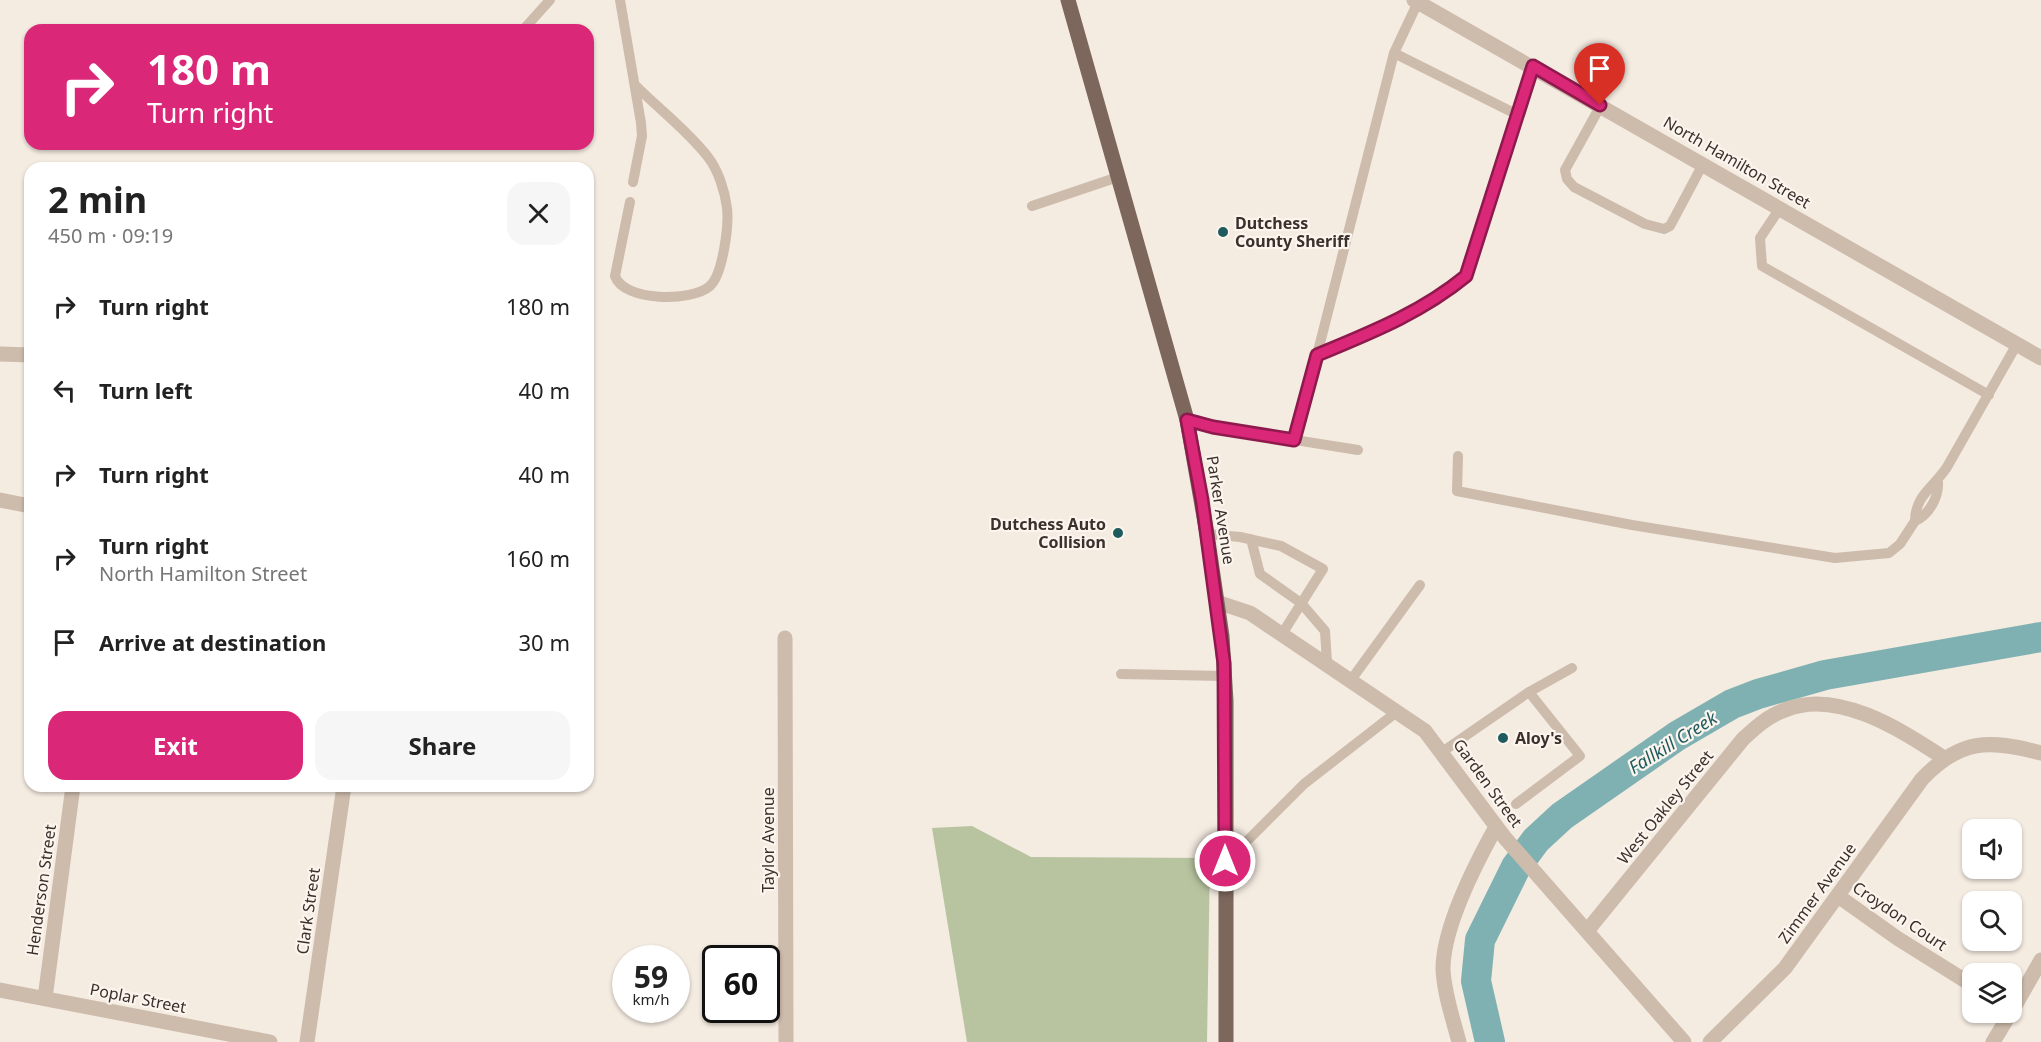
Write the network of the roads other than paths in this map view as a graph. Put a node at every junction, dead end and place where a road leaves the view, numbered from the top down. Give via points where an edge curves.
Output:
1 (550, 0) edge
2 (620, 0) edge
3 (1068, 0) edge
4 (1416, 1) edge
5 (528, 24) edge
6 (1394, 53) junction
7 (1533, 66) junction
8 (636, 86) junction
9 (1600, 105) junction
10 (1516, 114) junction
11 (1703, 164) junction
12 (1118, 177) junction
13 (633, 182) dead end
14 (630, 202) dead end
15 (1032, 206) dead end
16 (1780, 207) junction
17 (2017, 344) junction
18 (0, 354) edge
19 (24, 355) edge
20 (1317, 355) junction
21 (2041, 358) edge
22 (1989, 395) junction
23 (1187, 420) junction
24 (1294, 440) junction
25 (1358, 450) dead end
26 (1458, 456) dead end
27 (0, 500) edge
28 (24, 505) edge
29 (1207, 534) junction
30 (1251, 539) junction
31 (1420, 585) dead end
32 (1217, 602) junction
33 (1301, 603) junction
34 (1282, 634) junction
35 (785, 638) dead end
36 (1327, 663) junction
37 (1572, 668) dead end
38 (1121, 674) dead end
39 (1224, 676) junction
40 (1351, 680) junction
41 (1529, 692) junction
42 (1398, 711) junction
43 (1442, 752) junction
44 (2041, 753) edge
45 (1944, 758) junction
46 (72, 792) edge
47 (343, 792) edge
48 (1516, 804) dead end
49 (1496, 827) junction
50 (1225, 845) junction
51 (1838, 896) junction
52 (1587, 931) junction
53 (2041, 960) edge
54 (1962, 980) edge
55 (0, 990) edge
56 (2022, 992) edge
57 (45, 998) junction
58 (2004, 1023) edge
59 (270, 1042) edge
60 (307, 1042) edge
61 (786, 1042) edge
62 (1226, 1042) edge
63 (1459, 1042) edge
64 (1684, 1042) edge
65 (1710, 1042) edge
66 (1993, 1042) edge

1 - 5 lane
2 - 8 lane
3 - 12 main road, Parker Avenue
4 - 6 lane
4 - 7 street, North Hamilton Street
6 - 10 lane
6 - 20 lane
7 - 9 street, North Hamilton Street
7 - 10 lane
8 - 13 lane via 642,136
8 - 14 lane via 708,157 722,184 727,209 721,267 712,284 703,291 682,296 649,296 618,285 615,276
9 - 11 street, North Hamilton Street
9 - 11 lane via 1565,170 1574,187 1645,224 1664,229 1670,226
10 - 20 lane via 1466,276 1444,295 1404,319
11 - 16 street, North Hamilton Street
12 - 15 lane
12 - 23 main road, Parker Avenue
16 - 17 street, North Hamilton Street
16 - 22 lane via 1760,238 1762,266
17 - 21 street, North Hamilton Street
17 - 22 lane
18 - 19 street
20 - 24 lane
22 - 26 lane via 1938,482 1929,485 1920,500 1915,521 1889,553 1834,558 1456,491
23 - 24 lane
23 - 29 main road, Parker Avenue
24 - 25 lane
27 - 28 street
29 - 30 lane
29 - 32 main road, Parker Avenue
30 - 33 lane via 1260,574
30 - 33 lane via 1281,546 1323,568
31 - 40 lane
32 - 34 street, Garden Street via 1239,607
32 - 39 main road, Parker Avenue
33 - 34 lane
33 - 36 lane via 1325,631
34 - 36 street, Garden Street
35 - 61 street, Taylor Avenue
36 - 40 street, Garden Street
37 - 41 lane
38 - 39 lane
39 - 50 main road, Parker Avenue
40 - 42 street, Garden Street
41 - 43 lane
41 - 48 lane via 1580,756
42 - 43 street, Garden Street via 1425,731
42 - 50 lane via 1317,773 1245,843
43 - 49 street, Garden Street
44 - 45 street via 2009,744 1971,746
45 - 51 street, Zimmer Avenue via 1922,779
45 - 52 street, West Oakley Street via 1857,710 1815,704 1786,709 1762,721 1743,739
46 - 57 street, Henderson Street
47 - 60 street, Clark Street
49 - 52 street, Garden Street
49 - 63 street via 1461,900 1444,954 1443,972
50 - 62 main road, Parker Avenue
51 - 54 street, Croydon Court
51 - 65 street, Zimmer Avenue via 1785,968
52 - 64 street, Garden Street
53 - 56 street
55 - 57 street, Poplar Street
57 - 59 street, Poplar Street
58 - 66 street

